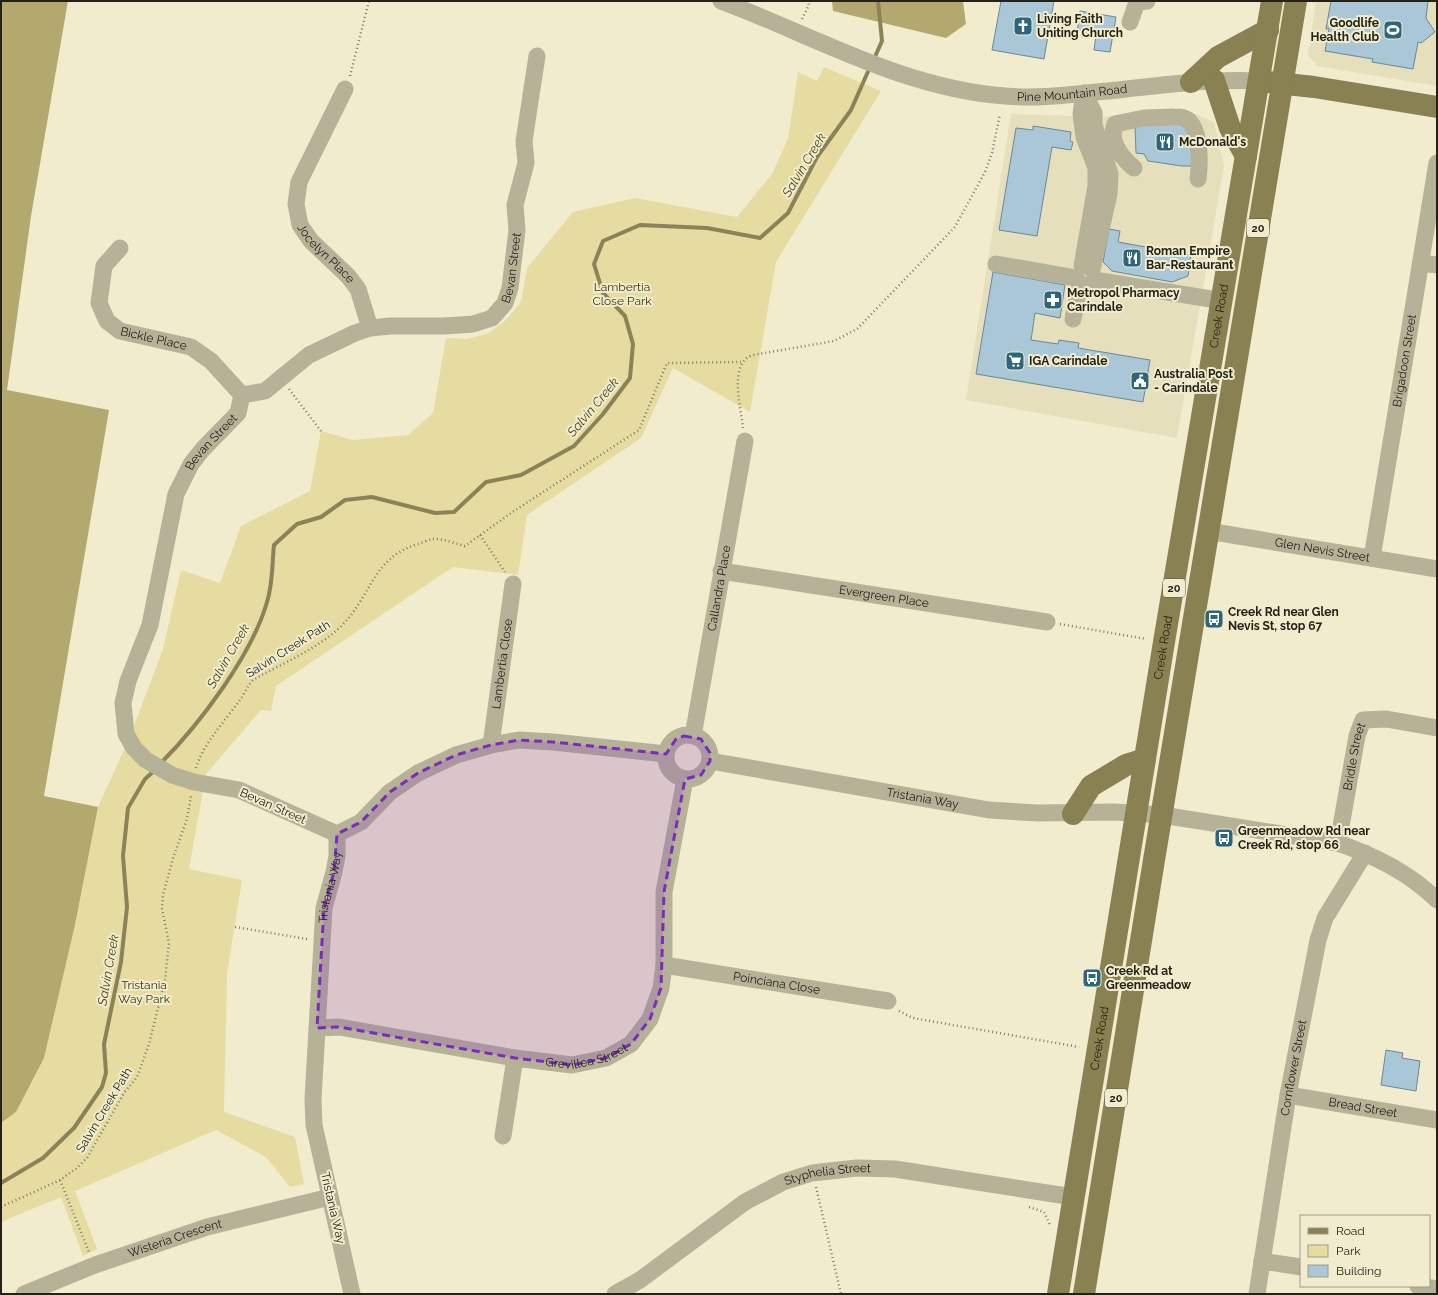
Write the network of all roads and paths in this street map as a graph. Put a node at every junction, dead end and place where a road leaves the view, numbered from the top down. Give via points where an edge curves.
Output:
1 (369, 1) edge
2 (721, 1) edge
3 (808, 1) edge
4 (1147, 1) edge
5 (1272, 1) edge
6 (1296, 1) edge
7 (800, 22) dead end
8 (1130, 22) dead end
9 (1268, 30) junction
10 (537, 56) dead end
11 (1214, 80) junction
12 (1259, 81) junction
13 (1191, 82) junction
14 (1282, 83) junction
15 (345, 90) joint
16 (1084, 93) junction
17 (1437, 107) edge
18 (1000, 114) dead end
19 (1246, 156) junction
20 (1437, 163) edge
21 (1134, 168) dead end
22 (1198, 179) dead end
23 (120, 248) dead end
24 (996, 264) dead end
25 (1429, 264) edge
26 (1085, 277) junction
27 (1222, 301) junction
28 (1090, 309) dead end
29 (1074, 318) dead end
30 (370, 328) junction
31 (741, 362) junction
32 (280, 377) junction
33 (242, 395) junction
34 (320, 431) dead end
35 (745, 441) joint
36 (1208, 531) junction
37 (480, 535) junction
38 (1372, 558) junction
39 (1437, 568) edge
40 (721, 571) junction
41 (513, 584) joint
42 (1047, 622) joint
43 (1146, 639) dead end
44 (1437, 728) edge
45 (693, 736) junction
46 (491, 745) junction
47 (666, 754) junction
48 (1145, 759) junction
49 (710, 761) junction
50 (685, 779) junction
51 (194, 782) junction
52 (1137, 813) junction
53 (1074, 814) junction
54 (1162, 815) junction
55 (337, 834) junction
56 (1338, 843) junction
57 (1365, 853) junction
58 (1437, 900) edge
59 (235, 926) dead end
60 (322, 942) junction
61 (664, 965) junction
62 (888, 1001) joint
63 (317, 1028) junction
64 (1079, 1046) dead end
65 (515, 1058) junction
66 (1288, 1095) junction
67 (1437, 1120) edge
68 (503, 1136) dead end
69 (60, 1180) junction
70 (814, 1181) junction
71 (823, 1188) dead end
72 (809, 1190) dead end
73 (330, 1197) junction
74 (1074, 1197) junction
75 (1024, 1205) dead end
76 (1, 1207) edge
77 (1049, 1231) dead end
78 (1262, 1261) junction
79 (95, 1265) junction
80 (1300, 1267) edge
81 (1424, 1287) edge
82 (1437, 1289) edge
83 (24, 1294) edge
84 (352, 1294) edge
85 (615, 1294) edge
86 (841, 1294) edge
87 (1058, 1294) edge
88 (1084, 1294) edge
89 (1257, 1294) edge

1 - 15 path via 353,69
2 - 16 street, Pine Mountain Road via 834,49 911,78 1005,96 1042,97
3 - 7 path via 809,5
4 - 8 street via 1137,2
5 - 9 main road, Creek Road / 20
6 - 14 main road, Creek Road / 20
9 - 12 main road, Creek Road / 20
9 - 13 main road via 1218,57
10 - 30 street, Bevan Street via 524,141 526,164 515,205 517,230 510,288 505,303 492,318 473,324
11 - 12 street, Pine Mountain Road
11 - 13 street, Pine Mountain Road
11 - 19 main road via 1230,128
12 - 14 main road, Pine Mountain Road
12 - 19 main road, Creek Road / 20
13 - 16 street, Pine Mountain Road
14 - 17 main road, Pine Mountain Road
14 - 36 main road, Creek Road / 20
15 - 30 street, Jocelyn Place via 300,182 296,204 300,225 311,242 348,276 358,289
16 - 26 street via 1081,114 1084,137 1096,168 1081,241
16 - 26 street via 1094,113 1094,125 1110,174 1109,194
18 - 31 path via 986,170 955,226 857,329 834,341 753,355
19 - 27 main road, Creek Road / 20
20 - 25 street, Brigadoon Street
21 - 22 street via 1124,160 1114,144 1112,131 1115,124 1144,118 1184,118 1194,126 1200,163
23 - 33 street, Bickle Place via 104,266 99,303 106,321 120,331 191,348 211,362
24 - 26 street
25 - 38 street, Brigadoon Street
26 - 27 street
26 - 28 street via 1083,302 1084,307
26 - 29 street
27 - 48 main road, Creek Road / 20
30 - 32 street, Bevan Street via 309,355
31 - 35 path via 738,385
31 - 37 path, Salvin Creek Path via 667,363 639,430
32 - 33 street, Bevan Street via 265,391
32 - 34 path
33 - 51 street, Bevan Street via 238,413 191,464 176,494 150,625 128,681 123,703 126,734 134,748 146,760 172,775
35 - 40 street, Callandra Place
36 - 38 street, Glen Nevis Street
36 - 54 main road, Creek Road / 20
37 - 41 path
37 - 51 path, Salvin Creek Path via 465,546 433,539 405,548 388,560 375,576 355,612 338,630 247,686 202,753
38 - 39 street, Glen Nevis Street
40 - 42 street, Evergreen Place
40 - 45 street, Callandra Place
41 - 46 street, Lambertia Close
42 - 43 path
44 - 56 street, Bridle Street via 1386,719 1363,720 1357,736
45 - 47 street via 676,739
45 - 49 street via 707,745
46 - 47 street, Tristania Way via 519,740
46 - 55 street, Tristania Way via 456,755 418,773 390,792 361,822
47 - 50 street via 671,771
48 - 52 main road, Creek Road / 20
48 - 53 main road via 1126,765 1091,786
49 - 50 street via 702,775 694,779
49 - 53 street, Tristania Way via 989,810
50 - 61 street, Grevillea Street via 664,892
51 - 55 street, Bevan Street via 239,790
51 - 69 path, Salvin Creek Path via 188,819 174,855 163,895 162,909 169,955 149,1044 137,1077 124,1092 87,1158
52 - 53 street, Tristania Way
52 - 54 street, Tristania Way
52 - 74 main road, Creek Road / 20
54 - 56 street, Tristania Way
54 - 88 main road, Creek Road / 20
55 - 60 street, Tristania Way via 334,872 324,908
56 - 57 street, Tristania Way
57 - 58 street, Tristania Way via 1406,874
57 - 66 street, Cornflower Street via 1325,918 1314,958
59 - 60 path
60 - 63 street, Tristania Way
61 - 62 street, Poinciana Close
61 - 65 street, Grevillea Street via 661,988 650,1018 631,1044 606,1058 572,1065
62 - 64 path via 902,1013 913,1018
63 - 65 street, Grevillea Street via 340,1027
63 - 73 street, Tristania Way via 314,1125
65 - 68 street
66 - 67 street, Bread Street
66 - 78 street, Cornflower Street
69 - 76 path, Salvin Creek Path
69 - 79 path
70 - 71 path
70 - 72 path
70 - 74 street, Styphelia Street via 857,1168 895,1169
70 - 85 street, Styphelia Street via 784,1182 745,1202 640,1280
70 - 86 path
73 - 79 street, Wisteria Crescent via 207,1227
73 - 84 street, Tristania Way
74 - 87 main road, Creek Road / 20
75 - 77 path via 1044,1212 1050,1224
78 - 80 street
78 - 89 street, Cornflower Street
79 - 83 street, Wisteria Crescent
81 - 82 street

